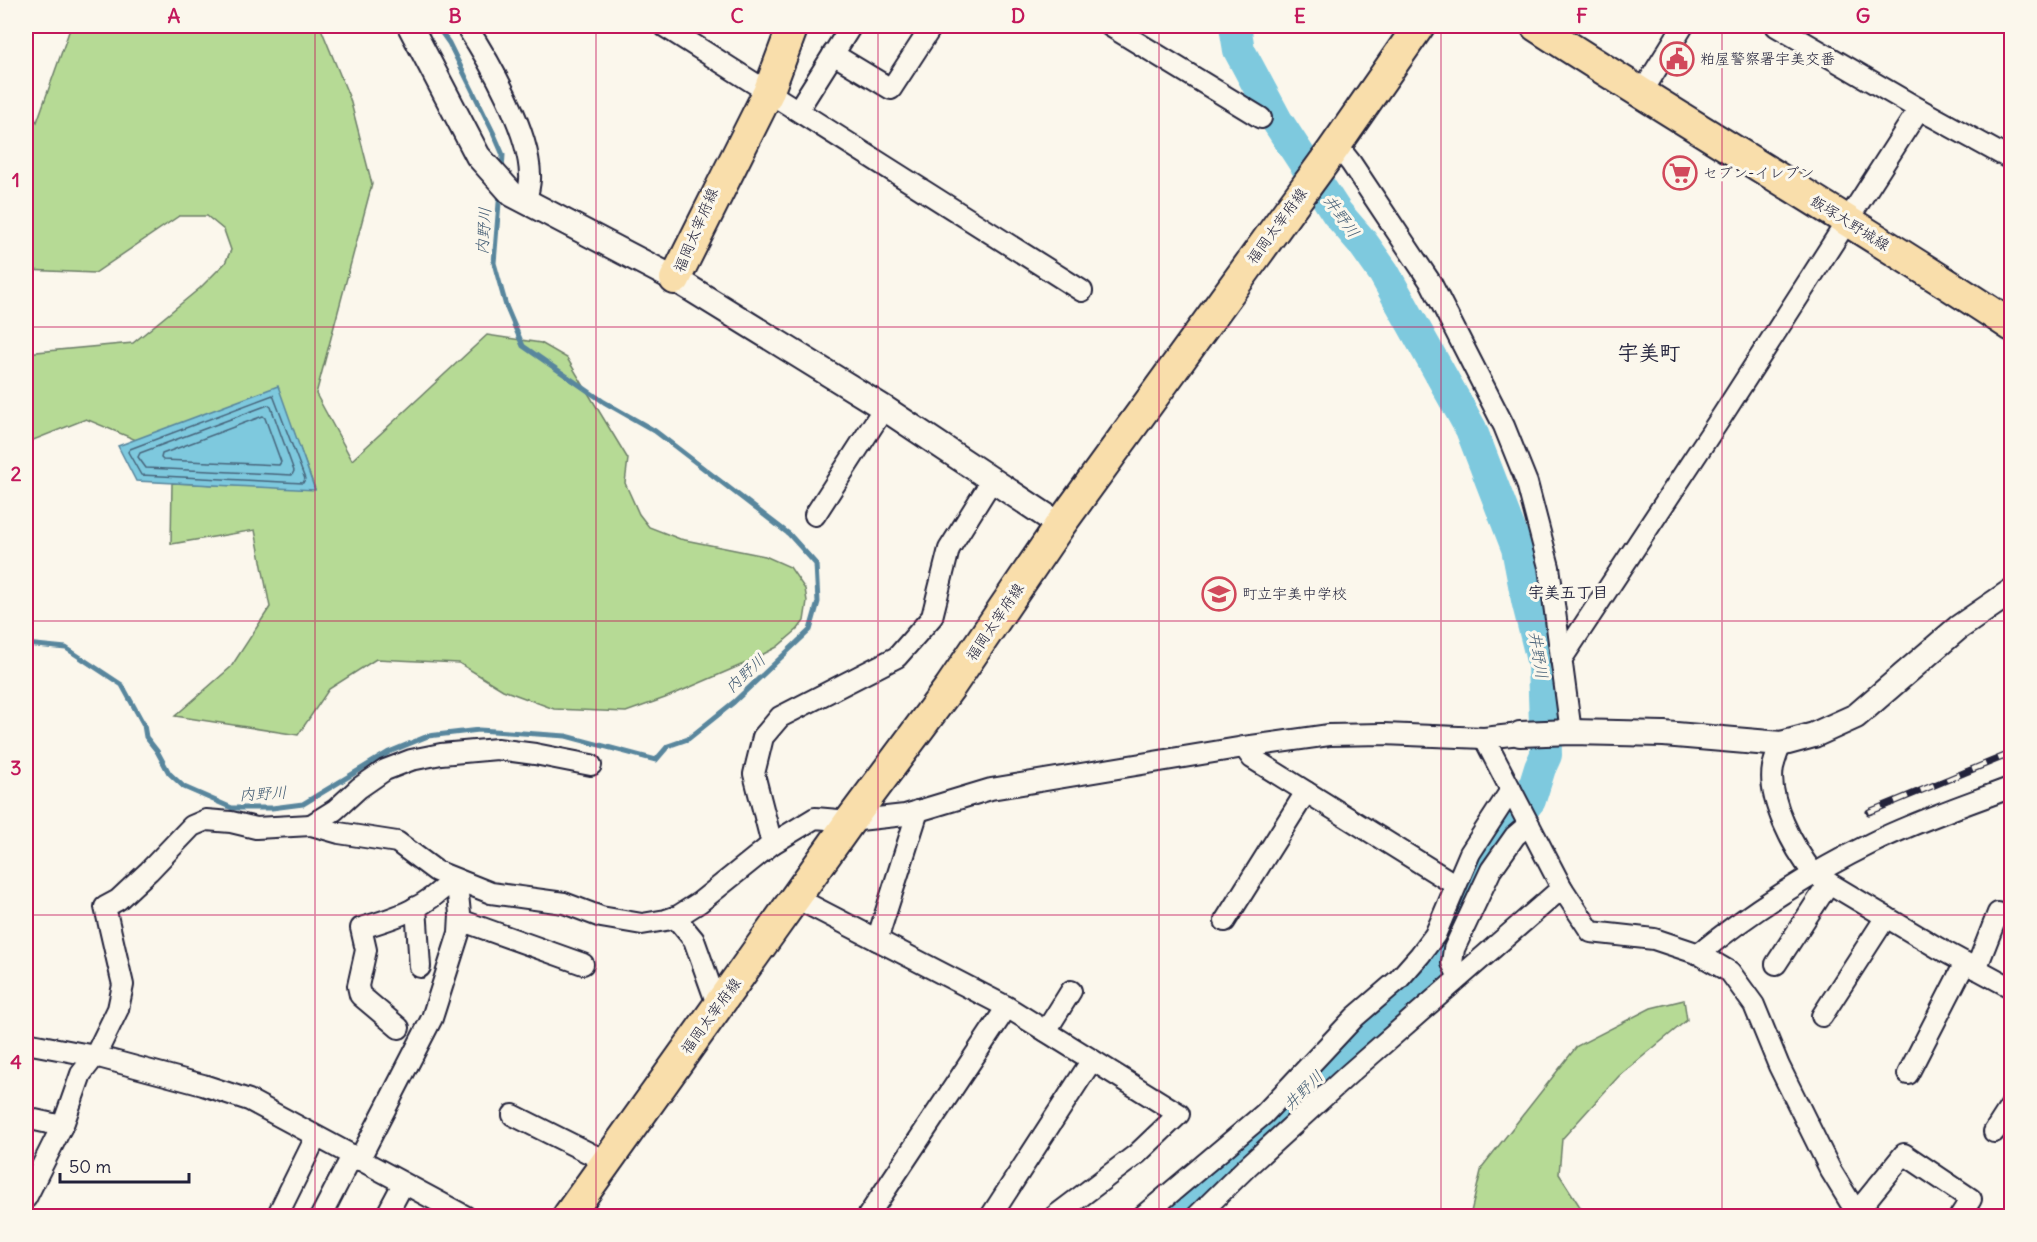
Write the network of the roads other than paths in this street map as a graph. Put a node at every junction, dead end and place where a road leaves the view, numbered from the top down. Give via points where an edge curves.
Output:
1 (410, 26) edge
2 (466, 26) edge
3 (664, 26) edge
4 (776, 26) edge
5 (792, 26) edge
6 (851, 26) edge
7 (932, 26) edge
8 (1110, 26) edge
9 (1419, 26) edge
10 (1536, 26) edge
11 (1683, 26) edge
12 (1776, 26) edge
13 (833, 54) junction
14 (763, 89) junction
15 (1641, 94) junction
16 (1919, 109) junction
17 (798, 110) junction
18 (1261, 118) dead end
19 (1334, 148) junction
20 (2012, 160) edge
21 (519, 198) junction
22 (1847, 220) junction
23 (675, 279) junction
24 (1082, 291) dead end
25 (2012, 326) edge
26 (884, 408) junction
27 (992, 480) junction
28 (815, 515) dead end
29 (1060, 525) junction
30 (2012, 591) edge
31 (1561, 660) junction
32 (1571, 732) junction
33 (1520, 734) joint
34 (1484, 738) junction
35 (1781, 744) junction
36 (1244, 747) junction
37 (591, 765) dead end
38 (2012, 787) edge
39 (1511, 790) junction
40 (1306, 792) junction
41 (918, 812) junction
42 (850, 821) junction
43 (1529, 824) junction
44 (311, 825) junction
45 (772, 844) junction
46 (453, 879) junction
47 (1821, 879) junction
48 (1451, 882) dead end
49 (1562, 888) junction
50 (796, 898) junction
51 (416, 907) junction
52 (1998, 913) dead end
53 (675, 917) junction
54 (1886, 917) junction
55 (460, 920) junction
56 (1225, 921) dead end
57 (877, 940) junction
58 (1699, 954) junction
59 (583, 964) dead end
60 (1776, 964) dead end
61 (1970, 966) junction
62 (420, 967) dead end
63 (1459, 977) junction
64 (2012, 988) edge
65 (1071, 991) dead end
66 (721, 1002) junction
67 (1007, 1007) junction
68 (1822, 1016) dead end
69 (399, 1028) dead end
70 (1046, 1031) junction
71 (26, 1043) edge
72 (95, 1056) junction
73 (1092, 1059) junction
74 (1908, 1074) dead end
75 (2012, 1104) edge
76 (513, 1115) dead end
77 (26, 1118) edge
78 (62, 1126) junction
79 (1994, 1132) dead end
80 (316, 1137) junction
81 (355, 1158) junction
82 (607, 1162) junction
83 (403, 1184) junction
84 (26, 1198) edge
85 (1866, 1212) edge
86 (277, 1216) edge
87 (321, 1216) edge
88 (386, 1216) edge
89 (465, 1216) edge
90 (568, 1216) edge
91 (868, 1216) edge
92 (991, 1216) edge
93 (1055, 1216) edge
94 (1143, 1216) edge
95 (1197, 1216) edge
96 (1960, 1216) edge

1 - 21 street via 478,156
2 - 21 street via 505,94 522,133 531,175
3 - 14 street
4 - 14 main road, 福岡太宰府線
5 - 14 main road, 福岡太宰府線
6 - 13 street
7 - 13 street via 891,88
8 - 18 street
9 - 19 main road, 福岡太宰府線
10 - 15 main road, 飯塚大野城線
11 - 15 street
12 - 16 street
13 - 17 street
14 - 17 street
14 - 23 main road, 福岡太宰府線
15 - 22 main road, 飯塚大野城線
16 - 20 street
16 - 22 street
17 - 24 street
19 - 29 main road, 福岡太宰府線
19 - 31 street via 1351,163 1431,283 1504,426 1527,483 1549,567
21 - 23 street
22 - 25 main road, 飯塚大野城線
22 - 31 street
23 - 26 street
26 - 27 street
26 - 28 street
27 - 29 street
27 - 45 street via 949,549 932,617 897,657 780,717 763,737 754,774
29 - 42 main road, 福岡太宰府線 via 950,687
30 - 35 street via 1958,628 1856,716 1815,735
31 - 32 street
32 - 33 street
32 - 35 street via 1664,734
33 - 34 street
34 - 36 street via 1329,735
34 - 39 street
35 - 47 street via 1773,768 1776,806 1801,858
36 - 40 street via 1252,758
36 - 41 street via 991,789
37 - 44 street via 497,749 411,760 385,770
38 - 47 street via 1873,842
39 - 43 street
39 - 94 street via 1470,853 1435,935 1420,955 1264,1114
40 - 48 street
40 - 56 street
41 - 42 street
41 - 57 street
42 - 45 street via 814,818
42 - 50 main road, 福岡太宰府線
43 - 49 street
43 - 63 street via 1515,836 1491,870 1454,949 1452,963
44 - 46 street via 397,842
44 - 72 street via 256,828 206,820 192,826 141,879 105,907 123,985 118,1010
45 - 53 street via 700,902
46 - 51 street via 438,895
46 - 53 street via 491,893 564,903 601,917 642,924
46 - 55 street
47 - 54 street
47 - 58 street via 1721,935
47 - 60 street
49 - 58 street via 1591,932 1654,939
49 - 63 street
50 - 57 street
50 - 66 main road, 福岡太宰府線
51 - 62 street
51 - 69 street via 400,917 361,928 366,950 358,986 360,995
52 - 61 street
53 - 66 street via 694,940 714,996
54 - 61 street
54 - 68 street
55 - 59 street
55 - 81 street via 432,1018
57 - 67 street
58 - 85 street via 1730,972 1755,1005 1779,1066 1831,1171 1850,1202
61 - 64 street
61 - 74 street
63 - 95 street
65 - 70 street
66 - 82 main road, 福岡太宰府線
67 - 70 street
67 - 91 street
70 - 73 street
71 - 72 street
72 - 78 street via 81,1074
72 - 80 street via 249,1100
73 - 92 street
73 - 93 street via 1179,1114 1137,1154
75 - 79 street
76 - 82 street
77 - 78 street
78 - 84 street
80 - 81 street
80 - 86 street
81 - 83 street
81 - 87 street
82 - 90 main road, 福岡太宰府線
83 - 88 street
83 - 89 street
85 - 96 street via 1904,1154 1971,1200

